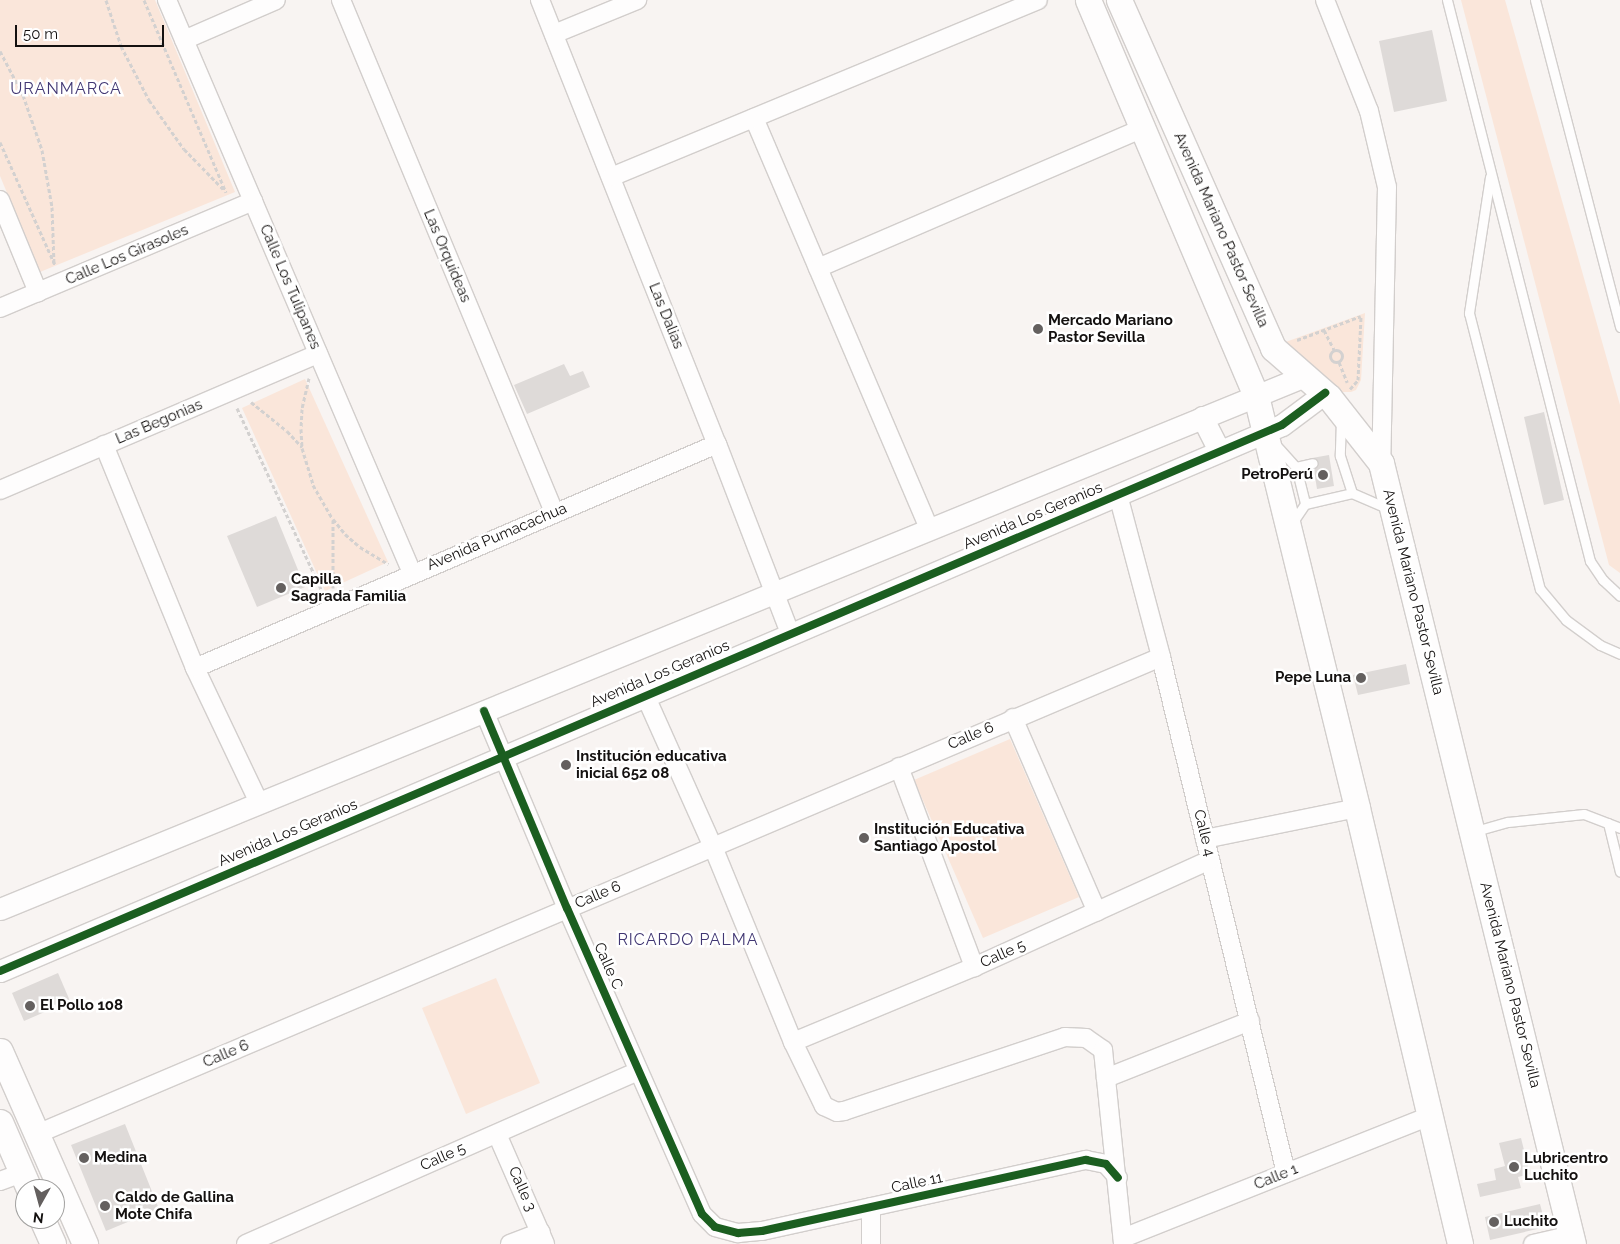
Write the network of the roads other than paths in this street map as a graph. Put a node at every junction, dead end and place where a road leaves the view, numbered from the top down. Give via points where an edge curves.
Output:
1 (167, 0) edge
2 (276, 0) edge
3 (341, 0) edge
4 (540, 0) edge
5 (637, 0) edge
6 (1038, 0) edge
7 (1088, 0) edge
8 (1119, 0) edge
9 (1325, 0) edge
10 (1448, 0) edge
11 (1535, 0) edge
12 (554, 34) junction
13 (184, 40) junction
14 (754, 118) junction
15 (1143, 128) junction
16 (1491, 172) junction
17 (611, 177) junction
18 (0, 200) edge
19 (253, 201) junction
20 (818, 268) junction
21 (38, 292) junction
22 (0, 308) edge
23 (1620, 327) edge
24 (318, 354) junction
25 (1305, 376) junction
26 (1256, 396) junction
27 (1340, 396) junction
28 (1202, 417) junction
29 (1265, 433) junction
30 (717, 444) junction
31 (104, 445) junction
32 (1219, 452) junction
33 (1340, 456) junction
34 (1330, 459) dead end
35 (1312, 463) dead end
36 (1381, 464) junction
37 (1296, 467) junction
38 (0, 490) edge
39 (1352, 493) junction
40 (1118, 495) junction
41 (1305, 504) junction
42 (554, 512) junction
43 (1393, 512) junction
44 (1288, 528) junction
45 (929, 529) junction
46 (412, 573) junction
47 (775, 592) junction
48 (1620, 596) edge
49 (790, 633) junction
50 (1620, 654) edge
51 (1161, 657) junction
52 (195, 668) junction
53 (645, 695) junction
54 (484, 711) junction
55 (1013, 718) junction
56 (503, 756) junction
57 (899, 767) junction
58 (259, 804) junction
59 (1357, 808) junction
60 (1608, 822) junction
61 (1620, 828) edge
62 (1472, 832) junction
63 (1205, 840) junction
64 (712, 847) junction
65 (1210, 860) junction
66 (1620, 872) edge
67 (567, 908) junction
68 (0, 909) edge
69 (1097, 912) junction
70 (974, 967) junction
71 (0, 971) edge
72 (1250, 1021) junction
73 (793, 1042) junction
74 (0, 1051) edge
75 (640, 1071) junction
76 (1106, 1078) junction
77 (1428, 1116) junction
78 (0, 1122) edge
79 (37, 1134) junction
80 (497, 1134) junction
81 (1286, 1173) junction
82 (1118, 1178) junction
83 (16, 1179) edge
84 (871, 1207) junction
85 (46, 1229) edge
86 (716, 1235) edge
87 (543, 1238) edge
88 (1572, 1240) edge
89 (1123, 1241) edge
90 (53, 1244) edge
91 (85, 1244) edge
92 (246, 1244) edge
93 (510, 1244) edge
94 (871, 1244) edge
95 (1460, 1244) edge
96 (1533, 1244) edge

1 - 13 street, Calle Los Tulipanes
2 - 13 street
3 - 42 street, Las Orquídeas
4 - 12 street, Las Dalias
5 - 12 street
6 - 14 street
7 - 15 main road, Avenida Mariano Pastor Sevilla
8 - 25 main road, Avenida Mariano Pastor Sevilla via 1273,348
9 - 36 street via 1369,111 1387,187
10 - 16 lane
11 - 23 lane
12 - 17 street, Las Dalias
13 - 19 street, Calle Los Tulipanes
14 - 17 street
14 - 20 street
15 - 20 street
15 - 26 main road, Avenida Mariano Pastor Sevilla
16 - 48 lane via 1590,561
16 - 50 lane via 1469,313 1540,589 1566,620 1600,646
17 - 30 street, Las Dalias
18 - 21 street
19 - 21 street, Calle Los Girasoles
19 - 24 street, Calle Los Tulipanes
20 - 45 street
21 - 22 street, Calle Los Girasoles
24 - 31 street, Las Begonias
24 - 46 street, Calle Los Tulipanes
25 - 26 street, Avenida Los Geranios
25 - 27 main road, Avenida Mariano Pastor Sevilla
26 - 28 street, Avenida Los Geranios
26 - 29 main road, Avenida Mariano Pastor Sevilla
27 - 29 street, Avenida Los Geranios
27 - 33 lane
27 - 36 main road, Avenida Mariano Pastor Sevilla
28 - 32 street
28 - 45 street, Avenida Los Geranios
29 - 32 street, Avenida Los Geranios
29 - 37 lane
29 - 44 main road, Avenida Mariano Pastor Sevilla
30 - 42 street, Avenida Pumacachua
30 - 47 street, Las Dalias
31 - 38 street, Las Begonias
31 - 52 street
32 - 40 street, Avenida Los Geranios
33 - 34 lane
33 - 39 lane
35 - 37 lane
36 - 43 main road, Avenida Mariano Pastor Sevilla
37 - 41 lane
39 - 41 lane
39 - 43 lane
40 - 49 street, Avenida Los Geranios
40 - 51 street, Calle 4
41 - 44 lane
42 - 46 street, Avenida Pumacachua
43 - 62 main road, Avenida Mariano Pastor Sevilla
44 - 59 main road, Avenida Mariano Pastor Sevilla
45 - 47 street, Avenida Los Geranios
46 - 52 street, Avenida Pumacachua
47 - 49 street, Las Dalias
47 - 54 street, Avenida Los Geranios
49 - 53 street, Avenida Los Geranios
51 - 55 street, Calle 6
51 - 63 street, Calle 4
52 - 58 street
53 - 56 street, Avenida Los Geranios
53 - 64 street
54 - 56 street, Calle C
54 - 58 street, Avenida Los Geranios
55 - 57 street, Calle 6
55 - 69 street
56 - 67 street, Calle C
56 - 71 street, Avenida Los Geranios
57 - 64 street, Calle 6
57 - 70 street
58 - 68 street, Avenida Los Geranios
59 - 63 street
59 - 77 main road, Avenida Mariano Pastor Sevilla
60 - 61 lane
60 - 62 lane via 1584,814 1508,822
60 - 66 lane
62 - 88 main road, Avenida Mariano Pastor Sevilla
63 - 65 street, Calle 4
64 - 67 street, Calle 6
64 - 73 street
65 - 69 street, Calle 5
65 - 72 street, Calle 4
67 - 75 street, Calle C
67 - 79 street, Calle 6
69 - 70 street, Calle 5
70 - 73 street, Calle 5
72 - 76 street
72 - 81 street, Calle 4
73 - 76 street via 824,1106 836,1112 1065,1037 1086,1038 1103,1050
74 - 79 main road
75 - 80 street, Calle 5
75 - 86 street, Calle C via 702,1214
76 - 82 street
77 - 81 street, Calle 1
77 - 95 main road, Avenida Mariano Pastor Sevilla
78 - 83 main road
79 - 91 main road
80 - 87 street, Calle 3
80 - 92 street, Calle 5
81 - 89 street, Calle 1
82 - 84 street, Calle 11 via 1106,1164 1086,1160
82 - 89 street
84 - 86 street, Calle 11 via 762,1231
84 - 94 street
85 - 90 main road
87 - 93 street
88 - 96 street

